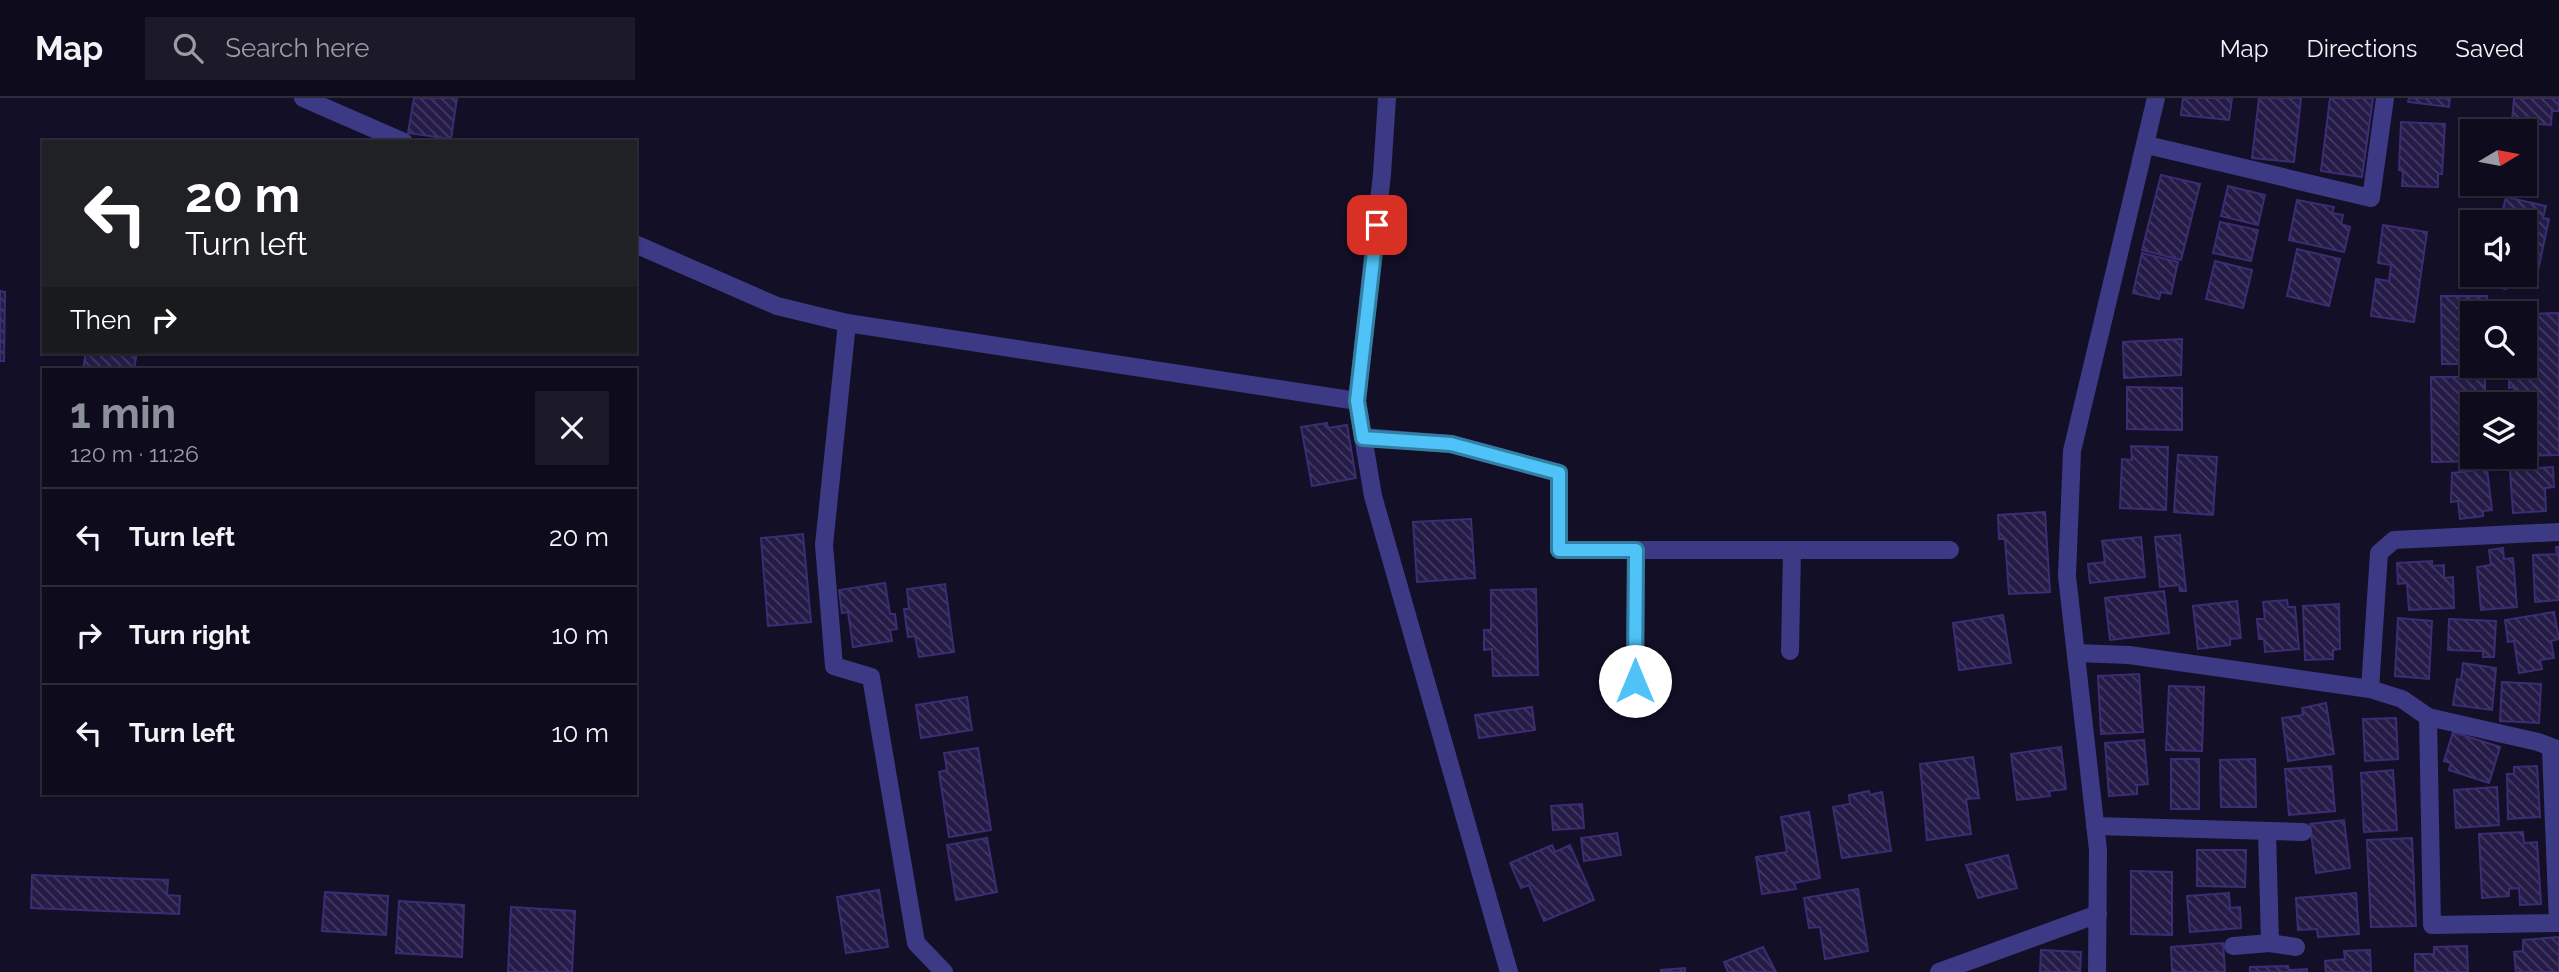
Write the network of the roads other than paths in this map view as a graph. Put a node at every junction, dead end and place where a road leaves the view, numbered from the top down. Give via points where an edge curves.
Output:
1 (303, 98) edge
2 (1387, 98) edge
3 (2156, 98) edge
4 (2385, 98) edge
5 (399, 140) edge
6 (2147, 145) junction
7 (637, 245) edge
8 (846, 323) junction
9 (1357, 401) junction
10 (1363, 438) junction
11 (2559, 532) edge
12 (1636, 550) junction
13 (1792, 550) junction
14 (1950, 550) dead end
15 (1790, 651) dead end
16 (2076, 653) junction
17 (1635, 681) dead end
18 (2370, 689) junction
19 (2428, 718) junction
20 (2555, 750) edge
21 (2095, 825) junction
22 (2267, 832) junction
23 (2304, 832) dead end
24 (2098, 914) junction
25 (2270, 943) junction
26 (2233, 946) dead end
27 (2296, 947) dead end
28 (944, 972) edge
29 (1510, 972) edge
30 (1939, 972) edge
31 (2097, 972) edge

1 - 5 street
2 - 9 street
3 - 6 street
4 - 6 street via 2371,198
6 - 16 street via 2072,451 2067,576
7 - 8 street via 777,306
8 - 9 street
8 - 28 street via 824,545 834,666 871,677 915,943
9 - 10 street
10 - 12 street via 1451,444 1559,473 1559,550
10 - 29 street via 1373,496
11 - 18 street via 2394,540 2379,553
12 - 13 street
12 - 17 street
13 - 14 street
13 - 15 street
16 - 18 street via 2129,655
16 - 21 street
18 - 19 street via 2402,699
19 - 20 street via 2538,742
19 - 20 street via 2432,925 2558,923
21 - 22 street
21 - 24 street
22 - 23 street
22 - 25 street
24 - 30 street
24 - 31 street
25 - 26 street
25 - 27 street

